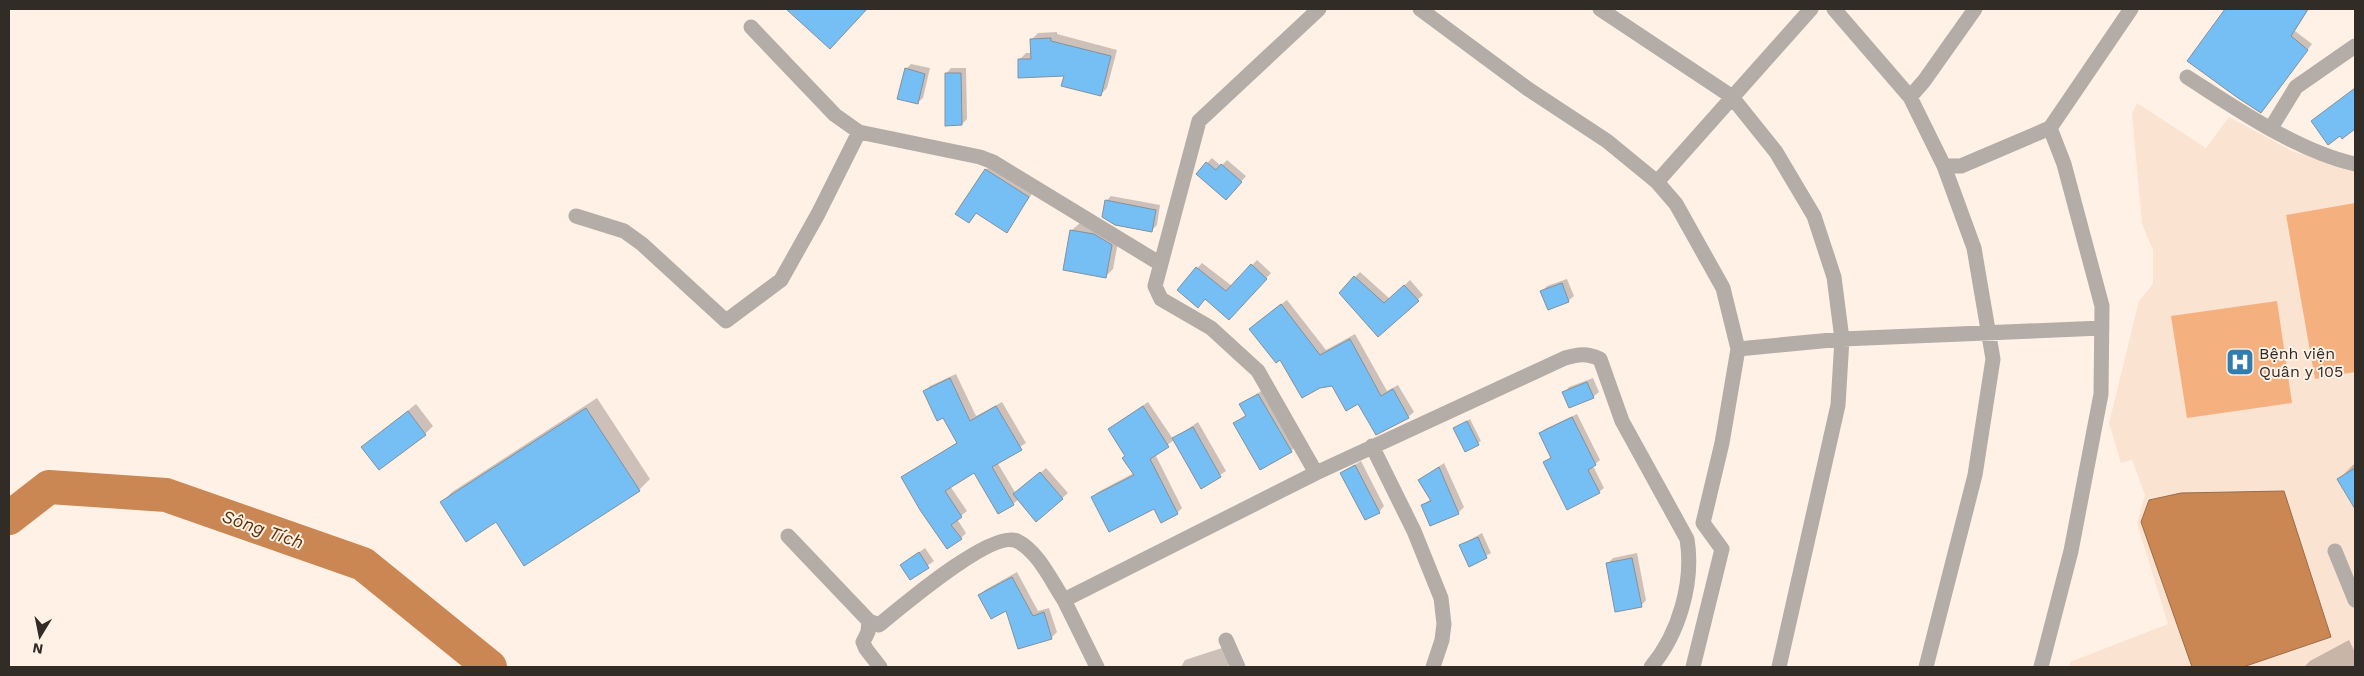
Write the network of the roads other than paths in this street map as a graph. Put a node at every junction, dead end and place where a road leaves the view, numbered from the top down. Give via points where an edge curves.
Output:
1 (1319, 9) edge
2 (1420, 9) edge
3 (1600, 9) edge
4 (1811, 9) edge
5 (1834, 9) edge
6 (1975, 9) edge
7 (2132, 9) edge
8 (751, 27) dead end
9 (2355, 46) edge
10 (2187, 77) dead end
11 (1731, 96) junction
12 (1910, 97) junction
13 (2050, 128) junction
14 (2271, 128) junction
15 (859, 132) junction
16 (2355, 164) edge
17 (1944, 166) junction
18 (1657, 182) junction
19 (576, 216) dead end
20 (1160, 263) junction
21 (2102, 328) junction
22 (1988, 333) junction
23 (1842, 339) junction
24 (1738, 349) junction
25 (1372, 446) junction
26 (1316, 473) junction
27 (788, 536) dead end
28 (2335, 551) dead end
29 (1064, 600) junction
30 (2355, 600) edge
31 (869, 621) junction
32 (1226, 640) dead end
33 (880, 667) edge
34 (1097, 667) edge
35 (1238, 667) edge
36 (1433, 667) edge
37 (1651, 667) edge
38 (1693, 667) edge
39 (1779, 667) edge
40 (1926, 667) edge
41 (2041, 667) edge

1 - 20 street via 1199,121
2 - 18 street via 1528,89 1607,141
3 - 11 street
4 - 11 street
5 - 12 street
6 - 12 street
7 - 13 street
8 - 15 street via 835,116
9 - 14 street via 2296,87
10 - 14 street
11 - 18 street
11 - 23 street via 1776,152 1814,216 1834,277
12 - 17 street
13 - 17 street via 1961,166
13 - 21 street via 2064,164 2102,306
14 - 16 street via 2336,160
15 - 19 street via 781,280 726,322 624,231
15 - 20 street via 993,162
17 - 22 street via 1974,248
18 - 24 street via 1676,204 1723,288
20 - 26 street via 1154,286 1161,299 1211,328 1258,371
21 - 22 street
21 - 41 street via 2101,394 2071,551
22 - 23 street
22 - 40 street via 1993,359 1975,475
23 - 24 street
23 - 39 street via 1838,405
24 - 38 street via 1722,443 1703,523 1722,549
25 - 26 street
25 - 36 street via 1414,531 1441,598 1444,624
25 - 37 street via 1566,358 1590,354 1600,359 1622,421 1687,538 1686,592 1670,638
26 - 29 street
27 - 31 street
28 - 30 street
29 - 31 street via 1025,546 1015,540 1004,540 952,568 879,625
29 - 34 street
31 - 33 street via 864,642
32 - 35 street

